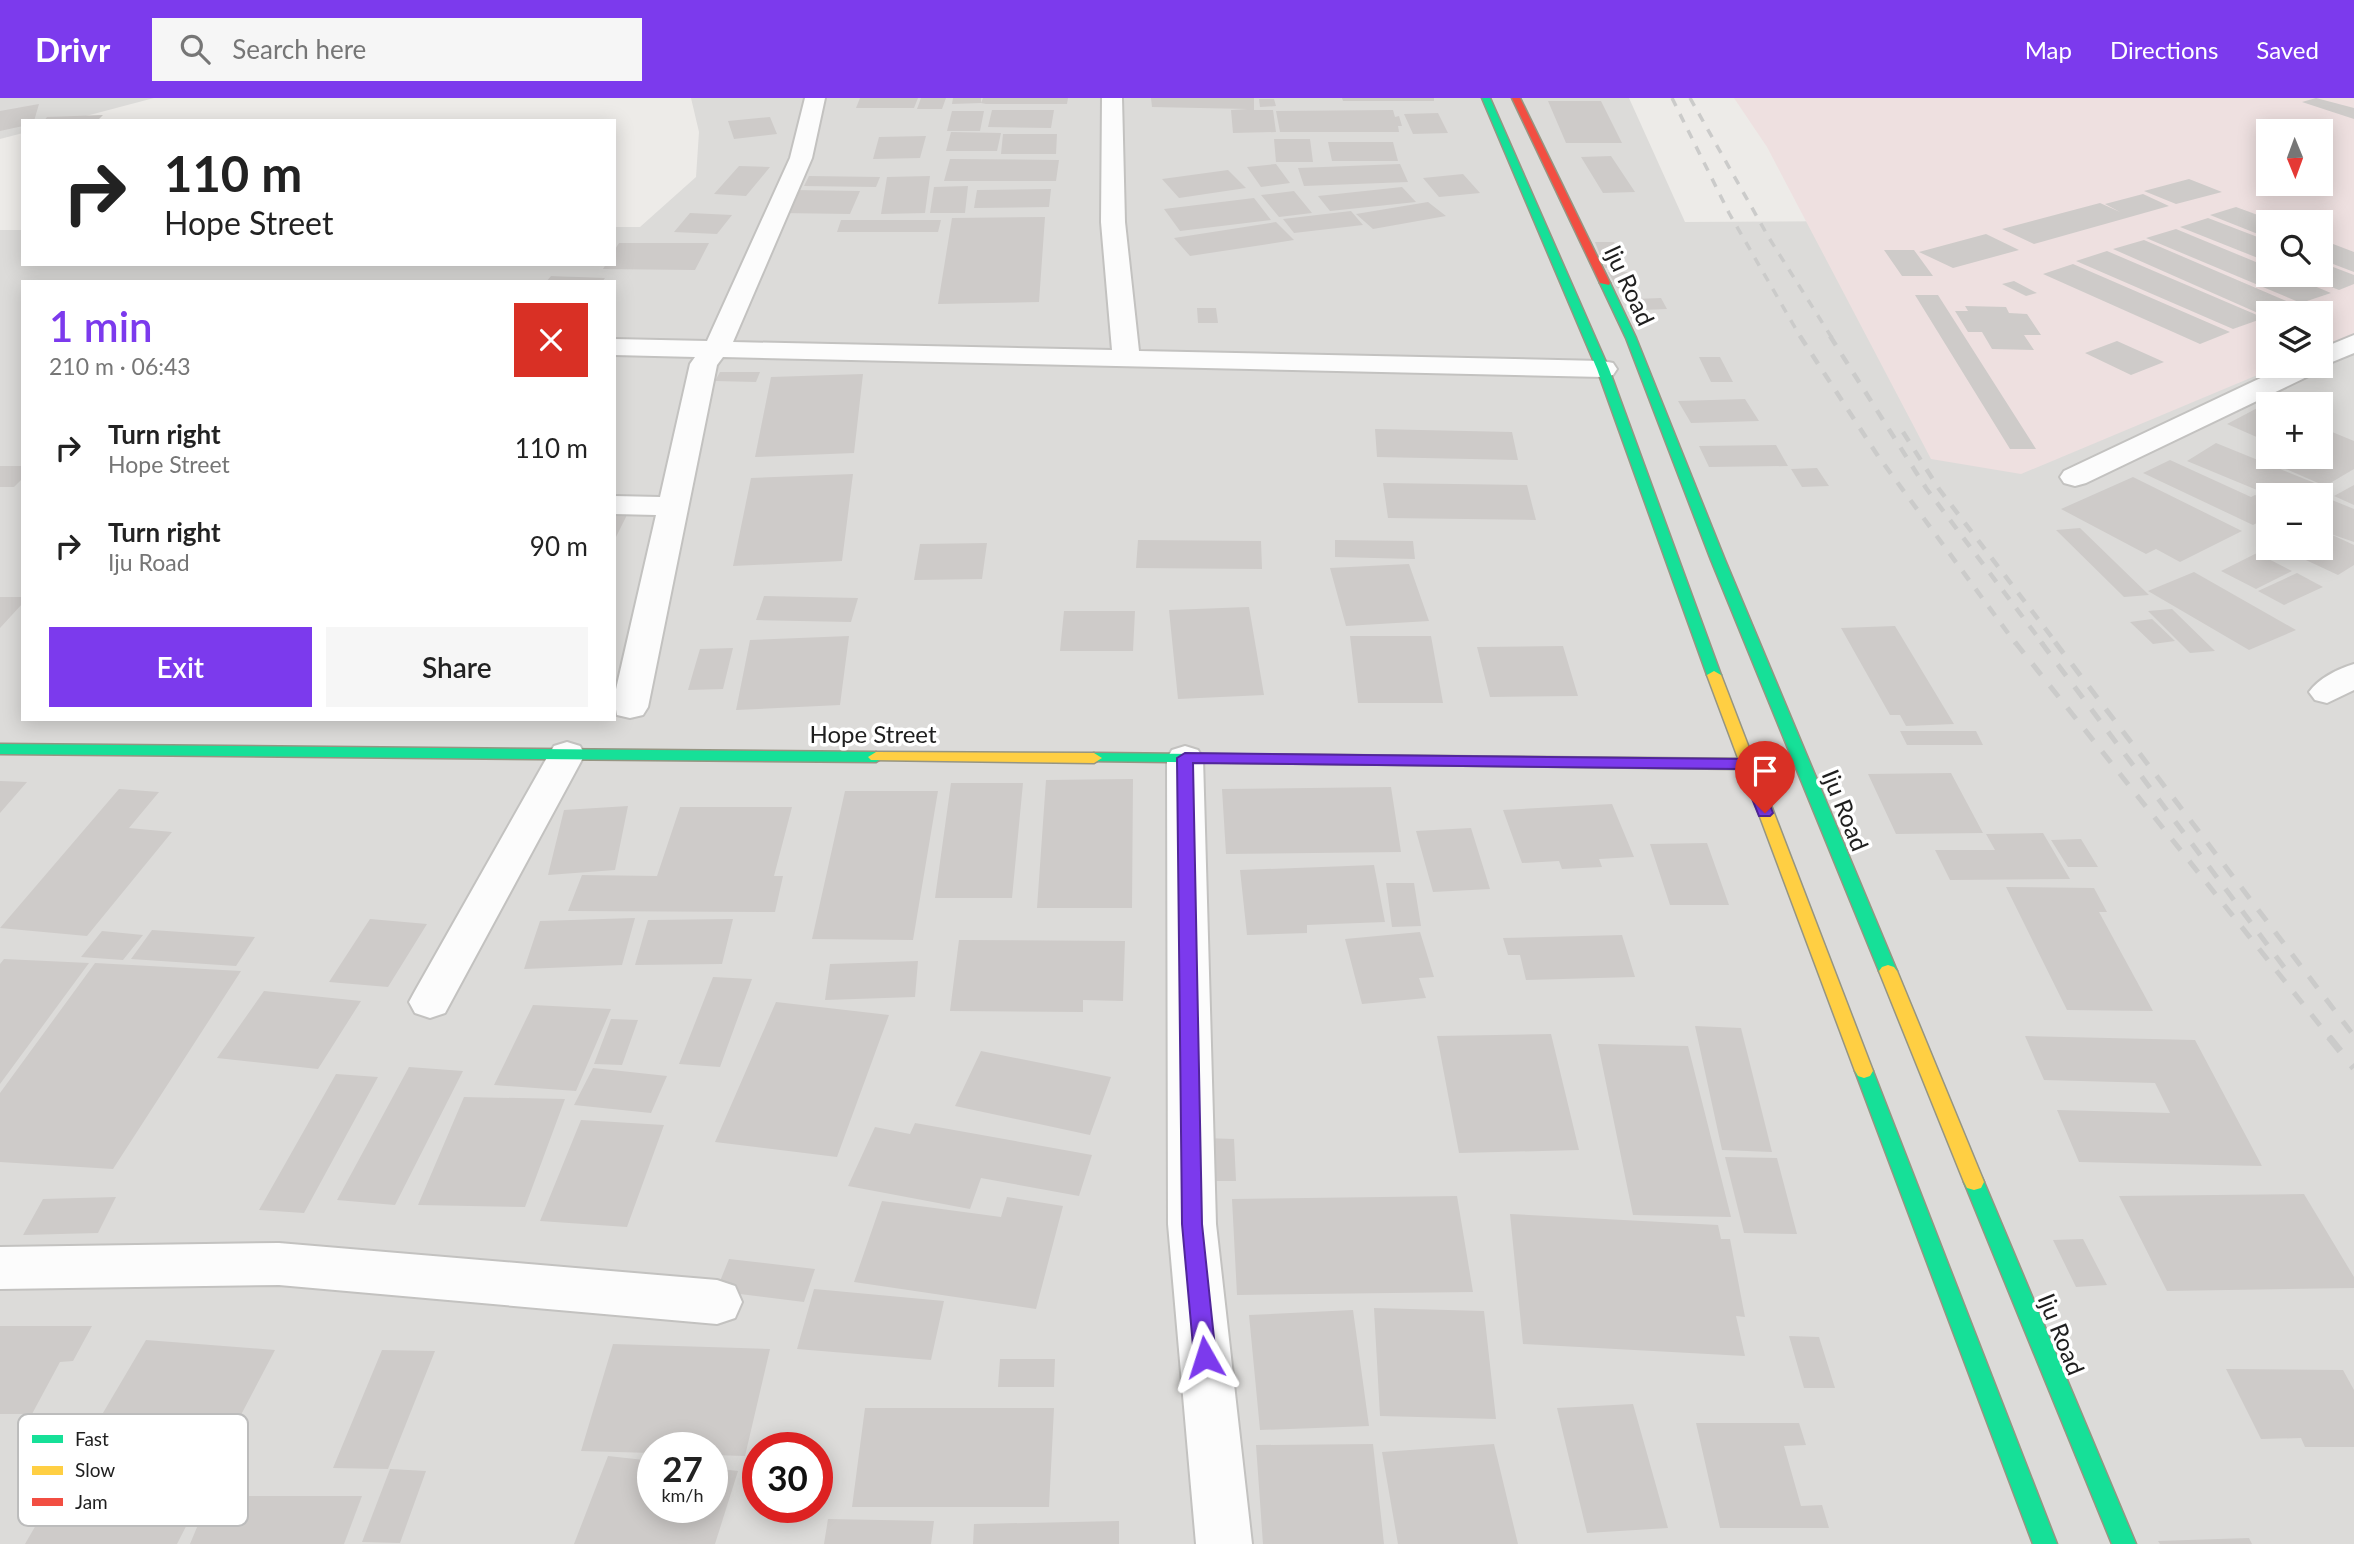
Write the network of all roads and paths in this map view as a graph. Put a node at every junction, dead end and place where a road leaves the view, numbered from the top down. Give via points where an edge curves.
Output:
1 (815, 98) edge
2 (1112, 98) edge
3 (1486, 98) edge
4 (1516, 98) edge
5 (2354, 343) edge
6 (616, 347) edge
7 (717, 349) junction
8 (2333, 353) edge
9 (1126, 360) junction
10 (1603, 369) junction
11 (2281, 378) edge
12 (2075, 477) dead end
13 (616, 505) edge
14 (673, 506) junction
15 (629, 707) dead end
16 (0, 749) edge
17 (567, 754) junction
18 (1185, 758) junction
19 (1746, 764) junction
20 (430, 1002) dead end
21 (0, 1268) edge
22 (717, 1302) dead end
23 (1224, 1544) edge
24 (2045, 1544) edge
25 (2124, 1544) edge

1 - 7 street via 800,161
2 - 9 street via 1113,222
3 - 10 main road
4 - 25 main road, Iju Road via 1631,338
5 - 8 street
6 - 7 street
7 - 9 street
7 - 14 street via 704,364
9 - 10 street
10 - 19 main road
11 - 12 street
13 - 14 street
14 - 15 street
16 - 17 main road, Hope Street
17 - 18 main road, Hope Street
17 - 20 street
18 - 19 main road, Hope Street
18 - 23 street via 1192,1224
19 - 24 main road
21 - 22 street via 279,1264

